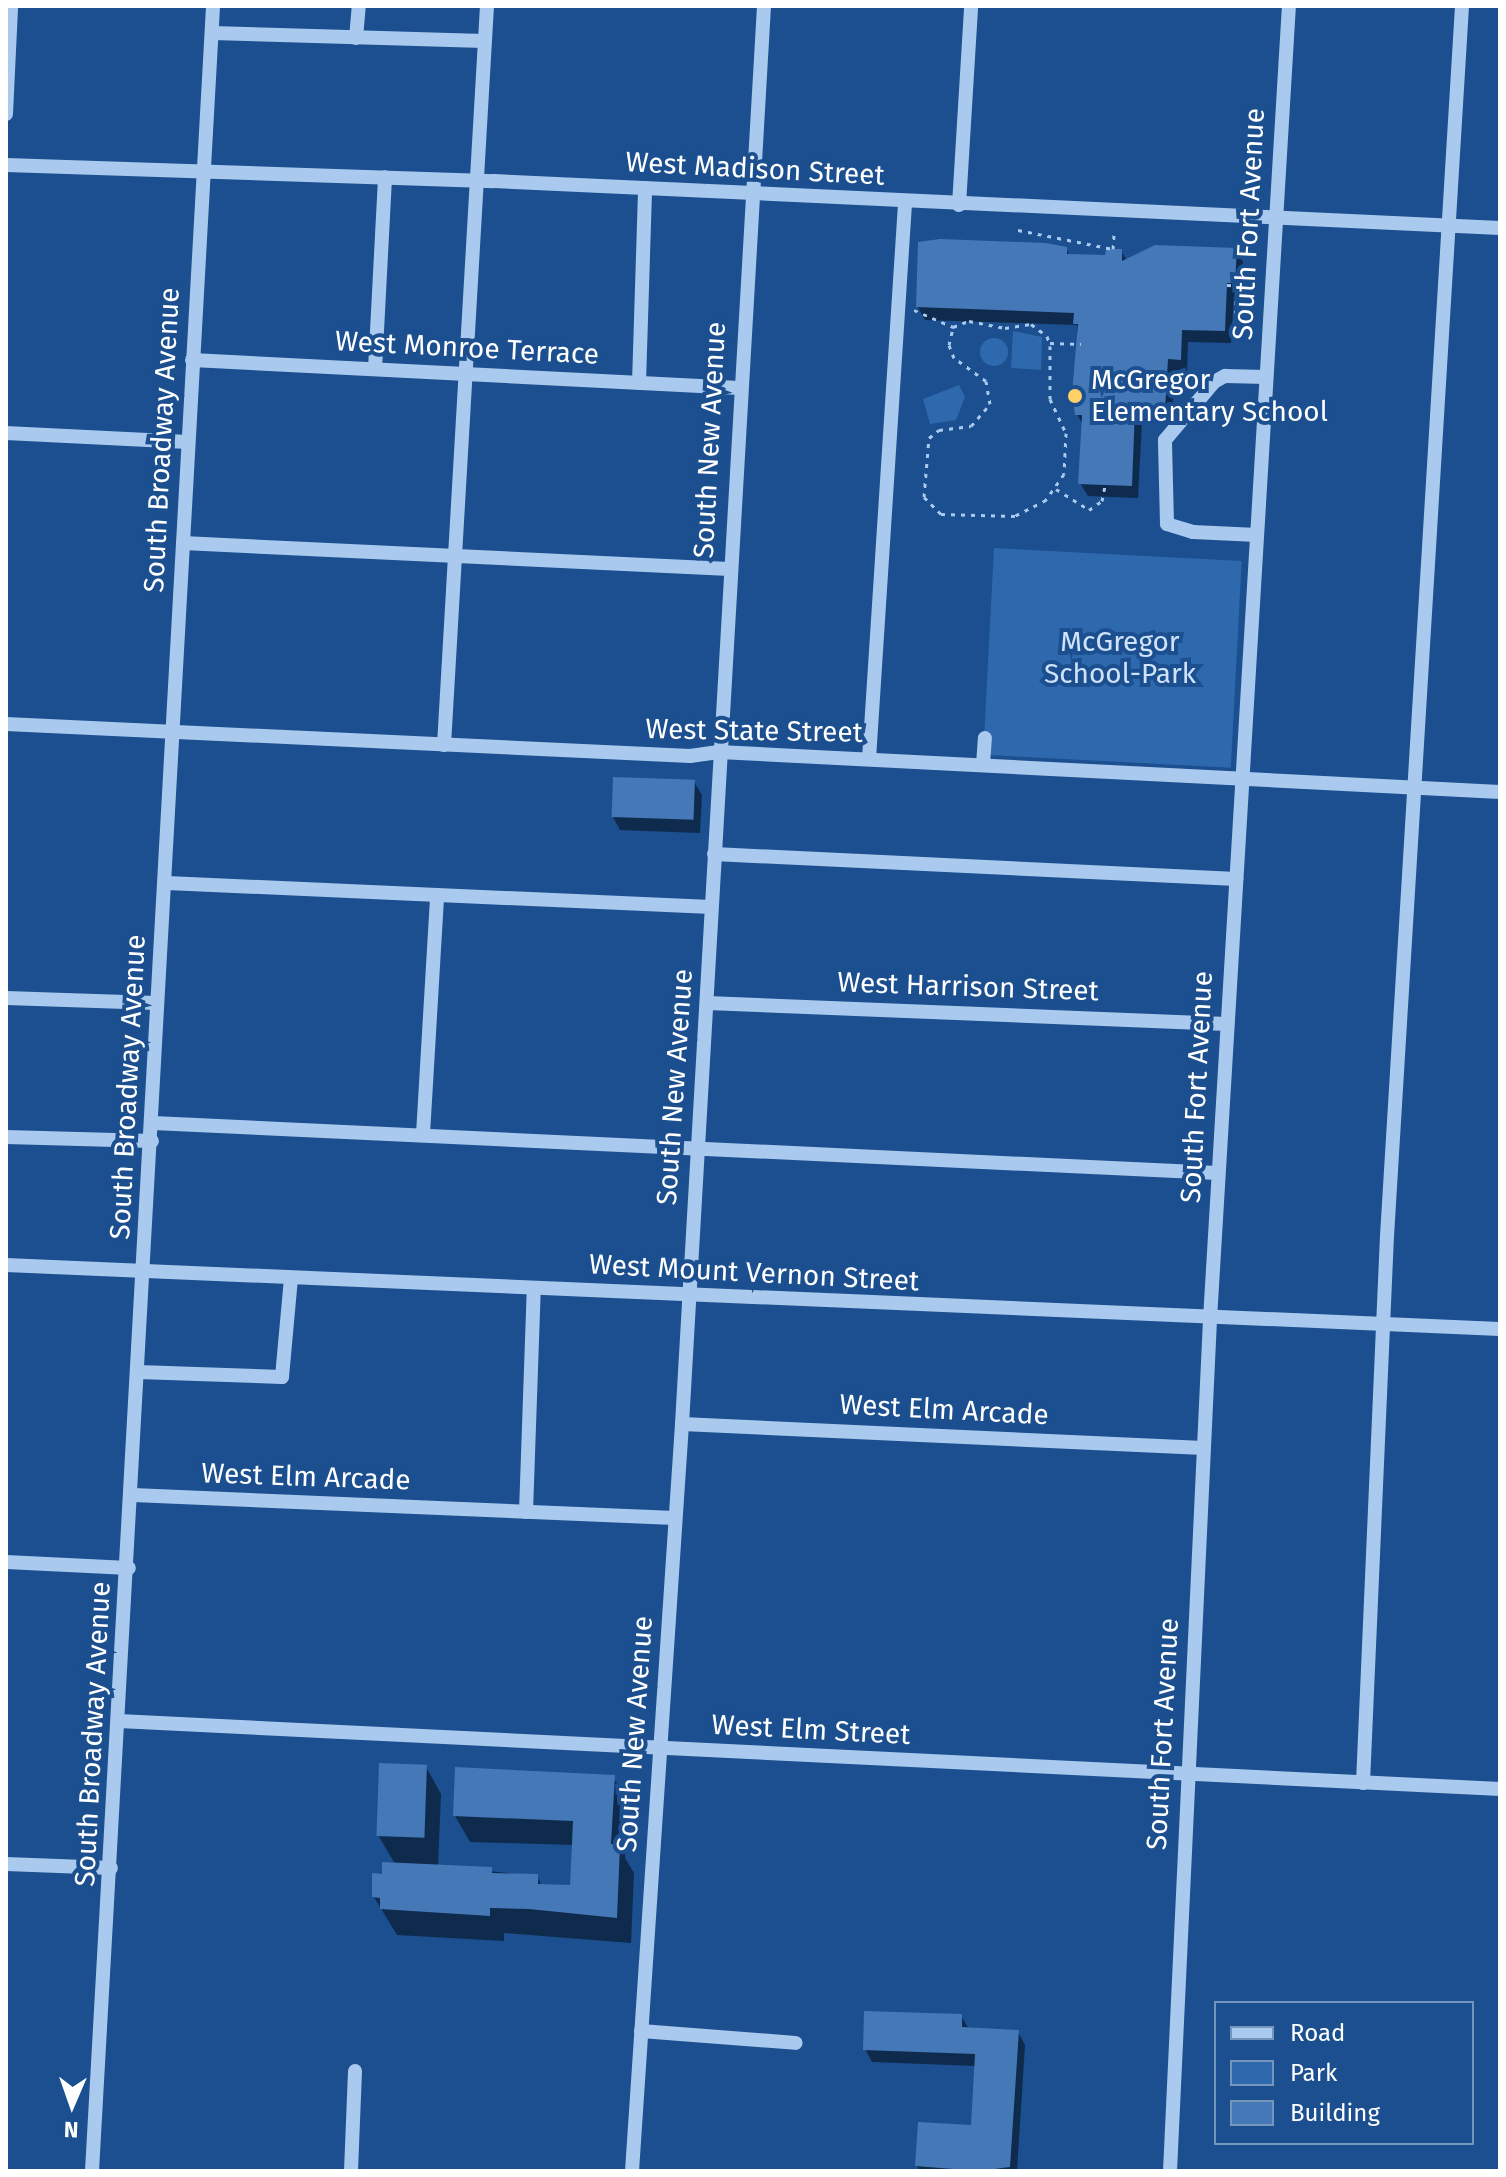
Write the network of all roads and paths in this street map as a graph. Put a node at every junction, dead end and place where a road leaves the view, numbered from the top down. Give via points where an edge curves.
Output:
1 (11, 6) edge
2 (213, 6) edge
3 (359, 6) edge
4 (487, 6) edge
5 (764, 6) edge
6 (971, 6) edge
7 (1289, 6) edge
8 (1462, 6) edge
9 (212, 33) junction
10 (356, 38) junction
11 (484, 41) junction
12 (6, 114) edge
13 (6, 165) edge
14 (204, 174) junction
15 (385, 177) junction
16 (476, 181) junction
17 (645, 188) junction
18 (752, 195) junction
19 (905, 204) junction
20 (959, 205) junction
21 (1275, 218) junction
22 (1449, 226) junction
23 (1500, 228) edge
24 (1018, 230) dead end
25 (1114, 234) dead end
26 (1227, 285) dead end
27 (1237, 285) junction
28 (1255, 286) dead end
29 (913, 297) dead end
30 (1235, 325) dead end
31 (953, 327) junction
32 (1050, 343) junction
33 (1081, 344) dead end
34 (192, 360) junction
35 (375, 369) junction
36 (467, 374) junction
37 (1266, 377) junction
38 (639, 383) junction
39 (739, 388) junction
40 (6, 433) edge
41 (188, 442) junction
42 (1105, 485) dead end
43 (1056, 489) junction
44 (1257, 535) junction
45 (183, 543) junction
46 (457, 554) junction
47 (729, 569) junction
48 (6, 724) edge
49 (173, 733) junction
50 (985, 738) dead end
51 (444, 745) junction
52 (719, 752) junction
53 (869, 759) junction
54 (983, 765) junction
55 (1242, 780) junction
56 (1415, 788) junction
57 (1500, 792) edge
58 (714, 854) junction
59 (1236, 879) junction
60 (167, 883) junction
61 (437, 896) junction
62 (711, 907) junction
63 (6, 998) edge
64 (156, 1003) junction
65 (707, 1003) junction
66 (1227, 1024) junction
67 (153, 1123) junction
68 (423, 1134) junction
69 (6, 1137) edge
70 (152, 1141) junction
71 (697, 1151) junction
72 (1218, 1173) junction
73 (6, 1265) edge
74 (143, 1270) junction
75 (291, 1278) junction
76 (534, 1288) junction
77 (687, 1296) junction
78 (1210, 1319) junction
79 (1385, 1325) junction
80 (1500, 1329) edge
81 (138, 1372) junction
82 (682, 1424) junction
83 (1203, 1448) junction
84 (133, 1495) junction
85 (526, 1512) junction
86 (675, 1518) junction
87 (6, 1562) edge
88 (129, 1568) junction
89 (119, 1721) junction
90 (660, 1749) junction
91 (1187, 1776) junction
92 (1363, 1783) junction
93 (1500, 1789) edge
94 (6, 1864) edge
95 (111, 1868) junction
96 (641, 2031) junction
97 (796, 2043) dead end
98 (355, 2071) dead end
99 (92, 2171) edge
100 (351, 2171) edge
101 (632, 2171) edge
102 (1170, 2171) edge

1 - 12 street
2 - 9 street, South Broadway Avenue
3 - 10 street
4 - 11 street
5 - 18 street, South New Avenue
6 - 20 street
7 - 21 street, South Fort Avenue
8 - 22 street
9 - 10 street
9 - 14 street, South Broadway Avenue
10 - 11 street
11 - 16 street
13 - 14 street, West Madison Street
14 - 15 street, West Madison Street
14 - 34 street, South Broadway Avenue
15 - 16 street, West Madison Street
15 - 35 street
16 - 17 street, West Madison Street
16 - 36 street
17 - 18 street, West Madison Street
17 - 38 street
18 - 19 street, West Madison Street
18 - 39 street, South New Avenue
19 - 20 street, West Madison Street
19 - 53 street
20 - 21 street, West Madison Street
21 - 22 street, West Madison Street
21 - 37 street, South Fort Avenue
22 - 23 street, West Madison Street
22 - 56 street
24 - 25 path via 1113,249
26 - 27 path
27 - 28 path
27 - 30 path
29 - 31 path via 913,310
31 - 32 path via 969,321 1005,328 1031,324
31 - 43 path via 951,352 986,381 990,404 971,426 939,430 929,438 923,463 926,503 941,514 1015,516 1036,507
32 - 33 path
32 - 43 path via 1050,399 1066,433 1067,450
34 - 35 street, West Monroe Terrace
34 - 41 street, South Broadway Avenue
35 - 36 street, West Monroe Terrace
36 - 38 street, West Monroe Terrace
36 - 46 street
37 - 44 street, South Fort Avenue
37 - 44 street via 1225,376 1214,382 1165,440 1167,524 1193,532
38 - 39 street, West Monroe Terrace
39 - 47 street, South New Avenue
40 - 41 street
41 - 45 street, South Broadway Avenue
42 - 43 path via 1102,501 1089,510
44 - 55 street, South Fort Avenue
45 - 46 street
45 - 49 street, South Broadway Avenue
46 - 47 street
46 - 51 street
47 - 52 street, South New Avenue
48 - 49 street, West State Street
49 - 51 street, West State Street
49 - 60 street, South Broadway Avenue
50 - 54 street
51 - 52 street, West State Street via 690,756
52 - 53 street, West State Street
52 - 58 street, South New Avenue
53 - 54 street, West State Street
54 - 55 street, West State Street
55 - 56 street, West State Street
55 - 59 street, South Fort Avenue
56 - 57 street, West State Street
56 - 79 street
58 - 59 street
58 - 62 street, South New Avenue
59 - 66 street, South Fort Avenue
60 - 61 street
60 - 64 street, South Broadway Avenue
61 - 62 street
61 - 68 street
62 - 65 street, South New Avenue
63 - 64 street
64 - 67 street, South Broadway Avenue
65 - 66 street, West Harrison Street
65 - 71 street, South New Avenue
66 - 72 street, South Fort Avenue
67 - 68 street
67 - 70 street, South Broadway Avenue
68 - 71 street
69 - 70 street
70 - 74 street, South Broadway Avenue
71 - 72 street via 726,1148
71 - 77 street, South New Avenue
72 - 78 street, South Fort Avenue
73 - 74 street, West Mount Vernon Street
74 - 75 street, West Mount Vernon Street
74 - 81 street, South Broadway Avenue
75 - 76 street, West Mount Vernon Street
75 - 81 street via 282,1377
76 - 77 street, West Mount Vernon Street
76 - 85 street
77 - 78 street, West Mount Vernon Street
77 - 82 street, South New Avenue
78 - 79 street, West Mount Vernon Street
78 - 83 street, South Fort Avenue
79 - 80 street, West Mount Vernon Street
79 - 92 street
81 - 84 street, South Broadway Avenue
82 - 83 street, West Elm Arcade
82 - 86 street, South New Avenue
83 - 91 street, South Fort Avenue
84 - 85 street, West Elm Arcade
84 - 88 street, South Broadway Avenue
85 - 86 street, West Elm Arcade
86 - 90 street, South New Avenue
87 - 88 street
88 - 89 street, South Broadway Avenue
89 - 90 street, West Elm Street
89 - 95 street, South Broadway Avenue
90 - 91 street, West Elm Street
90 - 96 street, South New Avenue
91 - 92 street, West Elm Street
91 - 102 street, South Fort Avenue
92 - 93 street, West Elm Street
94 - 95 street
95 - 99 street, South Broadway Avenue
96 - 97 street
96 - 101 street, South New Avenue
98 - 100 street

